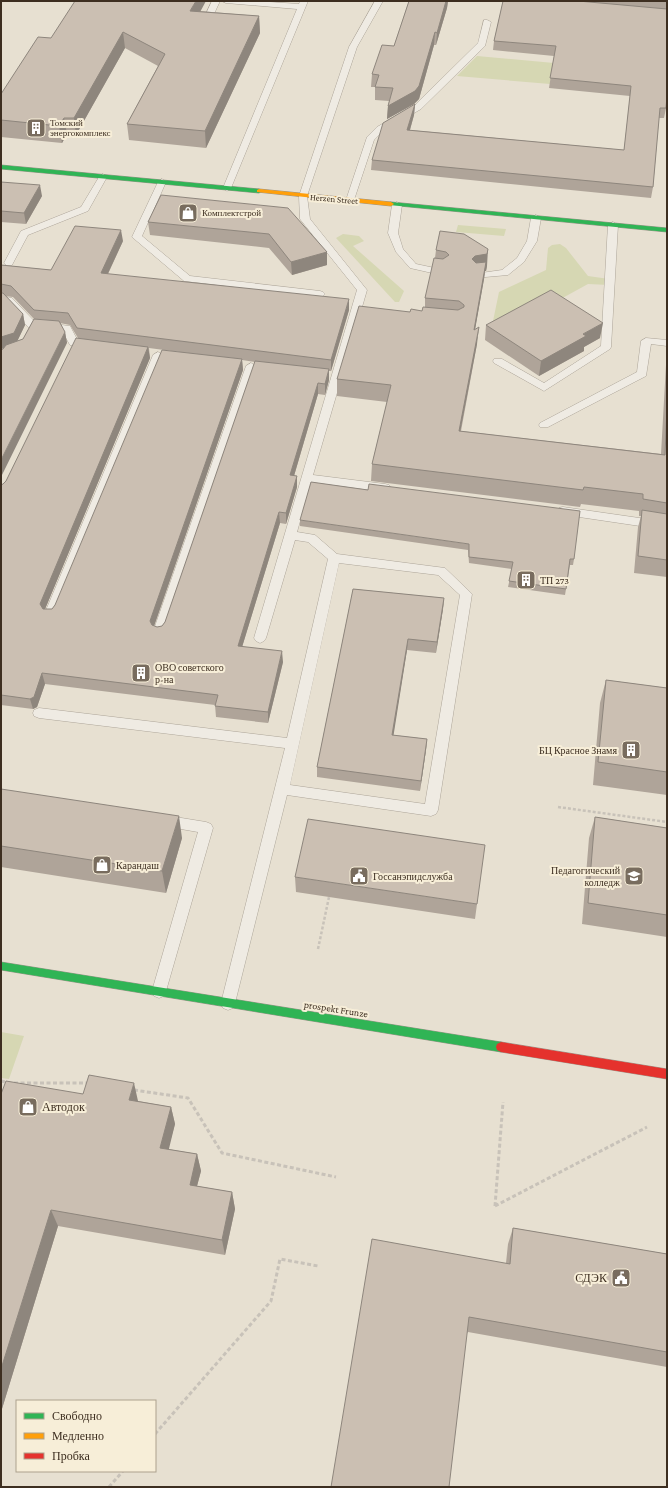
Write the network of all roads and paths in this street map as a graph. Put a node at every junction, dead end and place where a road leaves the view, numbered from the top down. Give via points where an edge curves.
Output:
1 (216, 1) edge
2 (226, 1) edge
3 (379, 1) edge
4 (303, 4) edge
5 (210, 14) edge
6 (487, 22) dead end
7 (1, 167) edge
8 (103, 177) junction
9 (162, 182) junction
10 (227, 188) junction
11 (303, 196) junction
12 (350, 200) junction
13 (397, 204) junction
14 (536, 218) junction
15 (613, 225) junction
16 (667, 230) edge
17 (9, 263) dead end
18 (441, 272) edge
19 (477, 276) edge
20 (320, 294) edge
21 (1, 299) edge
22 (32, 325) junction
23 (26, 336) edge
24 (667, 343) edge
25 (76, 345) edge
26 (158, 355) edge
27 (498, 360) dead end
28 (251, 366) dead end
29 (544, 426) dead end
30 (308, 478) junction
31 (395, 489) edge
32 (553, 509) edge
33 (667, 526) edge
34 (290, 535) junction
35 (334, 558) junction
36 (50, 615) edge
37 (159, 632) edge
38 (260, 638) dead end
39 (39, 713) dead end
40 (292, 744) junction
41 (282, 789) junction
42 (558, 807) dead end
43 (151, 819) edge
44 (667, 822) edge
45 (329, 897) edge
46 (318, 949) dead end
47 (1, 966) edge
48 (158, 991) junction
49 (228, 1003) junction
50 (667, 1074) edge
51 (1, 1081) edge
52 (91, 1083) edge
53 (128, 1089) edge
54 (504, 1102) dead end
55 (647, 1127) dead end
56 (336, 1177) dead end
57 (318, 1266) dead end
58 (156, 1433) edge
59 (122, 1472) edge
60 (109, 1487) edge

1 - 5 lane
2 - 4 lane
3 - 11 lane via 353,47
4 - 10 lane
6 - 12 lane via 482,44 418,107 380,129 370,139
7 - 8 street, Herzen Street
8 - 9 street, Herzen Street
8 - 17 lane via 85,209 24,233
9 - 10 street, Herzen Street
9 - 20 lane via 137,237 187,279
10 - 11 street, Herzen Street
11 - 12 street, Herzen Street
11 - 30 lane via 305,219 362,290 359,313 333,376
12 - 13 street, Herzen Street
13 - 14 street, Herzen Street
13 - 18 lane via 393,233 399,250 413,266
14 - 15 street, Herzen Street
14 - 19 lane via 532,240 521,260 505,273
15 - 16 street, Herzen Street
15 - 27 lane via 606,347 544,388
21 - 22 lane via 9,300
22 - 23 lane
22 - 25 lane via 66,328
24 - 29 lane via 646,341 642,374
26 - 36 lane
28 - 37 lane
30 - 31 lane
30 - 34 lane
32 - 33 lane
34 - 35 lane via 311,538
34 - 38 lane
35 - 40 lane
35 - 41 lane via 441,571 466,594 431,810
39 - 40 lane
40 - 41 lane
41 - 49 lane
42 - 44 path
43 - 48 lane via 206,828
45 - 46 path
47 - 48 street, prospekt Frunze
48 - 49 street, prospekt Frunze
49 - 50 street, prospekt Frunze
51 - 52 path
53 - 56 path via 188,1098 222,1153
54 - 55 path via 495,1206
57 - 58 path via 280,1259 271,1300
59 - 60 path

